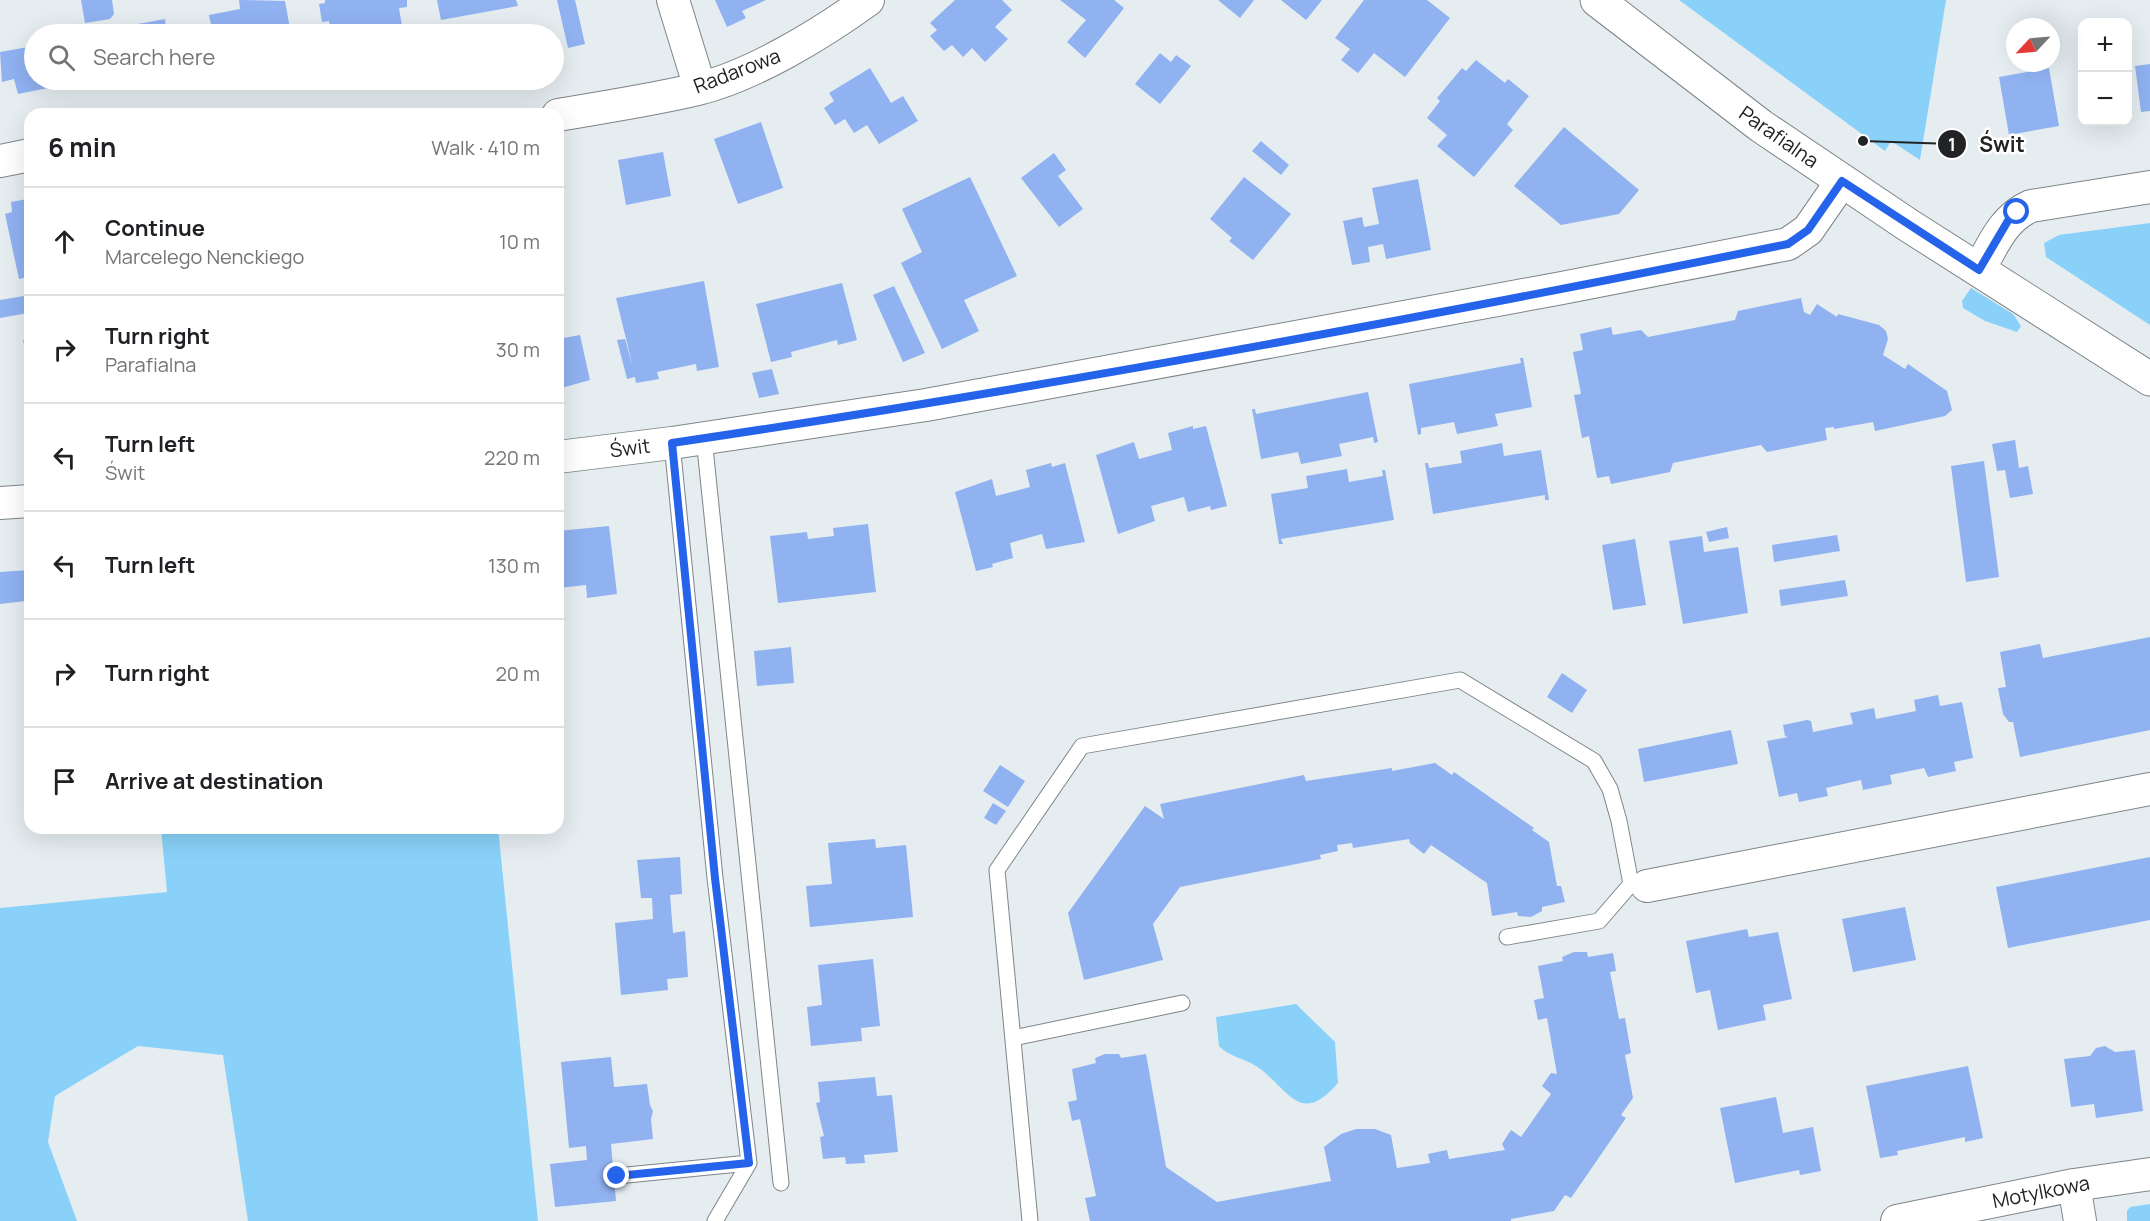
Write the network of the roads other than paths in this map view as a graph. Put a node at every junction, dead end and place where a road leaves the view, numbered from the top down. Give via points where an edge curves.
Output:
1 (673, 0) edge
2 (868, 0) edge
3 (1597, 0) edge
4 (697, 79) junction
5 (564, 113) edge
6 (24, 156) edge
7 (0, 161) edge
8 (1842, 181) junction
9 (2150, 187) edge
10 (1979, 270) junction
11 (2150, 379) edge
12 (704, 438) junction
13 (672, 443) junction
14 (564, 456) edge
15 (24, 501) edge
16 (0, 503) edge
17 (2150, 789) edge
18 (1639, 885) junction
19 (1507, 937) dead end
20 (1182, 1004) dead end
21 (1013, 1038) junction
22 (749, 1163) junction
23 (2150, 1174) edge
24 (617, 1176) dead end
25 (781, 1183) dead end
26 (2074, 1185) junction
27 (715, 1221) edge
28 (1030, 1221) edge
29 (1897, 1221) edge
30 (2080, 1221) edge

1 - 4 street
2 - 4 street, Radarowa via 788,51
3 - 8 street, Parafialna via 1689,73
4 - 5 street, Radarowa
6 - 7 street
8 - 10 street, Parafialna
8 - 12 street, Świt via 1808,230 1788,244 926,405
9 - 10 street via 2031,206 2017,212
10 - 11 street, Parafialna
12 - 13 street, Świt
12 - 25 lane
13 - 14 street, Świt
13 - 22 lane via 715,878
15 - 16 street
17 - 18 street
18 - 19 lane via 1599,921
18 - 21 lane via 1610,789 1594,761 1460,680 1082,746 997,870
20 - 21 lane
21 - 28 lane
22 - 24 lane
22 - 27 lane
23 - 26 street, Motylkowa
26 - 29 street, Motylkowa
26 - 30 street

